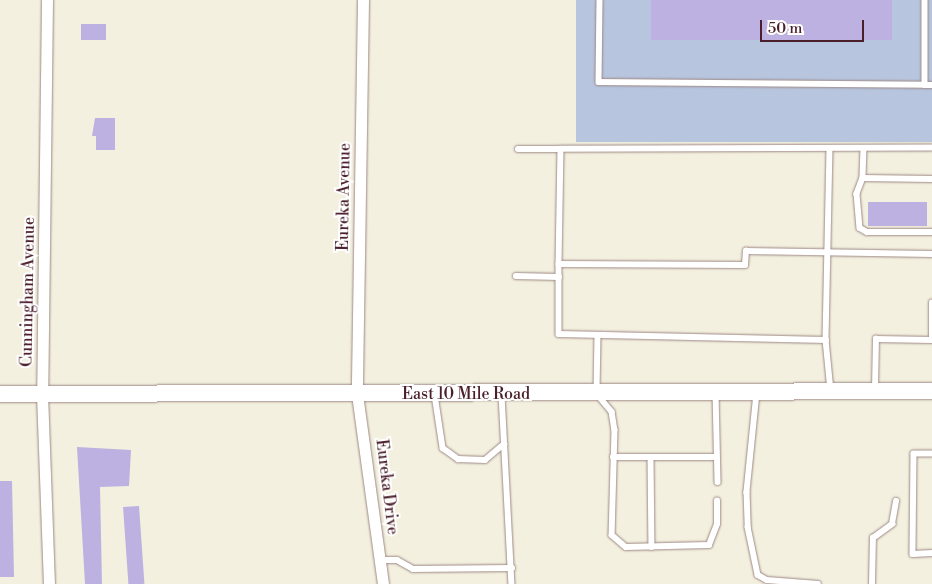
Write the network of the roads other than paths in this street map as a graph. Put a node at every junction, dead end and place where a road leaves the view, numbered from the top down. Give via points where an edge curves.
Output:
1 (47, 0) edge
2 (363, 0) edge
3 (600, 0) edge
4 (925, 0) edge
5 (925, 85) junction
6 (932, 85) edge
7 (830, 148) junction
8 (864, 148) junction
9 (932, 148) edge
10 (518, 149) dead end
11 (562, 149) junction
12 (863, 178) junction
13 (932, 179) edge
14 (932, 232) edge
15 (828, 252) junction
16 (932, 254) edge
17 (559, 264) junction
18 (516, 276) dead end
19 (559, 276) junction
20 (932, 303) edge
21 (598, 335) junction
22 (826, 340) junction
23 (831, 392) junction
24 (875, 392) junction
25 (932, 392) edge
26 (716, 393) junction
27 (757, 393) junction
28 (0, 394) edge
29 (42, 394) junction
30 (357, 394) junction
31 (435, 394) junction
32 (502, 394) junction
33 (597, 394) junction
34 (504, 444) junction
35 (932, 454) edge
36 (613, 457) junction
37 (651, 457) junction
38 (716, 457) junction
39 (718, 482) dead end
40 (717, 501) dead end
41 (896, 501) dead end
42 (652, 547) junction
43 (932, 553) edge
44 (380, 560) junction
45 (512, 568) junction
46 (49, 584) edge
47 (383, 584) edge
48 (512, 584) edge
49 (818, 584) edge
50 (872, 584) edge

1 - 29 street, Cunningham Avenue
2 - 30 street, Eureka Avenue
3 - 5 lane via 599,82
4 - 5 lane
5 - 6 lane
7 - 8 lane
7 - 11 lane
7 - 15 lane
8 - 9 lane
8 - 12 lane
10 - 11 lane
11 - 17 lane
12 - 13 lane
12 - 14 lane via 857,194 860,228 867,232
15 - 16 lane
15 - 17 lane via 746,251 745,265
15 - 22 lane
17 - 19 lane
18 - 19 lane
19 - 21 lane via 559,334
20 - 24 lane via 932,340 876,339
21 - 22 lane
21 - 33 lane
22 - 23 lane
23 - 24 main road, East 10 Mile Road
23 - 27 main road, East 10 Mile Road
24 - 25 main road, East 10 Mile Road
26 - 27 main road, East 10 Mile Road
26 - 33 main road, East 10 Mile Road
26 - 38 lane
27 - 49 lane via 747,492 748,527 758,575 767,580
28 - 29 main road, East 10 Mile Road
29 - 30 main road, East 10 Mile Road
29 - 46 street, Cunningham Avenue
30 - 31 main road, East 10 Mile Road
30 - 44 street, Eureka Drive
31 - 32 main road, East 10 Mile Road
31 - 34 lane via 443,448 458,459 485,460
32 - 33 main road, East 10 Mile Road
32 - 34 lane
33 - 36 lane via 612,412
34 - 45 lane
35 - 43 lane via 914,454 913,554
36 - 37 lane
36 - 42 lane via 612,535 626,547
37 - 38 lane
37 - 42 lane
38 - 39 lane
40 - 42 lane via 717,524 709,545
41 - 50 lane via 892,524 873,538
44 - 45 lane via 397,560 413,569
44 - 47 street, Eureka Drive
45 - 48 lane

